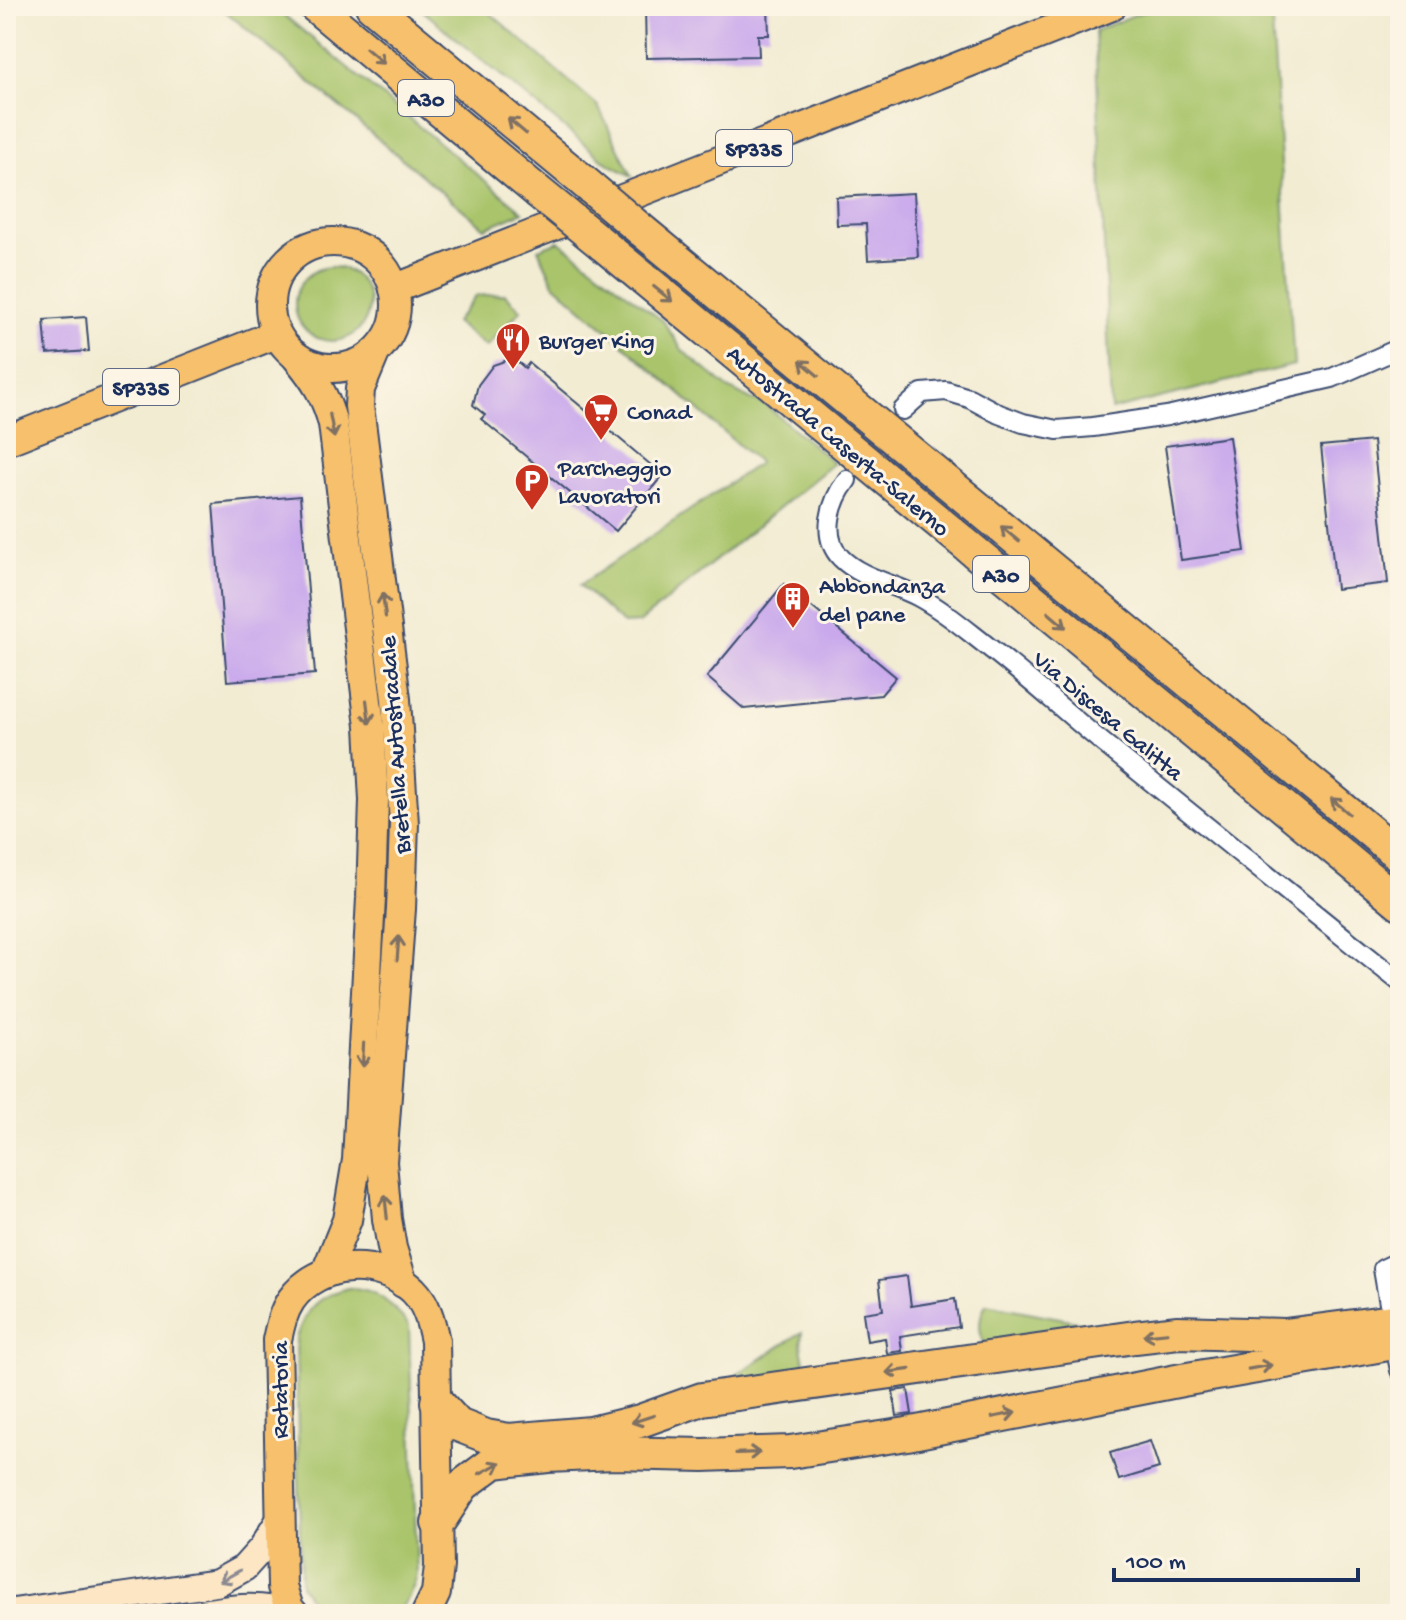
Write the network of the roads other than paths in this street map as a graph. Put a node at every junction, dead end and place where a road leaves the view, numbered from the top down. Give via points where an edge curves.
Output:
1 (315, 6) edge
2 (372, 6) edge
3 (1112, 6) edge
4 (394, 289) junction
5 (276, 334) junction
6 (1400, 348) edge
7 (375, 353) junction
8 (297, 358) junction
9 (903, 410) dead end
10 (6, 441) edge
11 (847, 480) dead end
12 (1190, 730) junction
13 (1400, 856) edge
14 (1400, 903) edge
15 (1400, 929) edge
16 (1400, 982) edge
17 (1392, 1265) edge
18 (326, 1272) junction
19 (403, 1283) junction
20 (1394, 1312) edge
21 (1399, 1357) edge
22 (437, 1402) junction
23 (280, 1519) junction
24 (438, 1523) junction
25 (6, 1613) edge
26 (193, 1614) edge
27 (291, 1614) edge
28 (426, 1614) edge

1 -> 12 highway, Autostrada Caserta-Salerno / A30, bridge
13 -> 2 highway, Autostrada Caserta-Salerno / A30, bridge
3 - 4 main road, SP335
4 - 5 main road via 389,274 368,252 340,242 310,246 285,263 271,290
4 - 7 main road via 396,317
5 - 8 main road
5 - 10 main road, SP335
6 - 9 street via 1332,378 1167,416 1093,427 1057,430 1023,423 946,391 922,393
7 - 8 main road via 337,369
19 -> 7 main road, Bretella Autostradale via 392,1248 382,1162 404,824 396,699 359,406
8 -> 18 main road, Bretella Autostradale via 320,388 333,424 370,726 374,800 357,1160 347,1220
11 - 16 street, Via Discesa Galitta via 831,508 832,544 840,557 948,616
12 - 14 highway, Autostrada Caserta-Salerno / A30
12 - 15 highway via 1249,806
17 - 20 street
18 - 19 main road via 370,1268
18 - 23 main road, Rotatoria via 292,1299 277,1340
19 - 22 main road via 429,1314
20 -> 22 highway via 1285,1335 1178,1332 702,1399 591,1433 509,1440 486,1436 458,1425
24 -> 21 highway via 463,1485 494,1462 614,1453 790,1452 1170,1383
22 - 24 main road
23 -> 25 main road via 244,1568 217,1583
23 - 27 main road, Rotatoria via 282,1587
24 - 28 main road via 436,1593
26 - 27 main road via 255,1606

